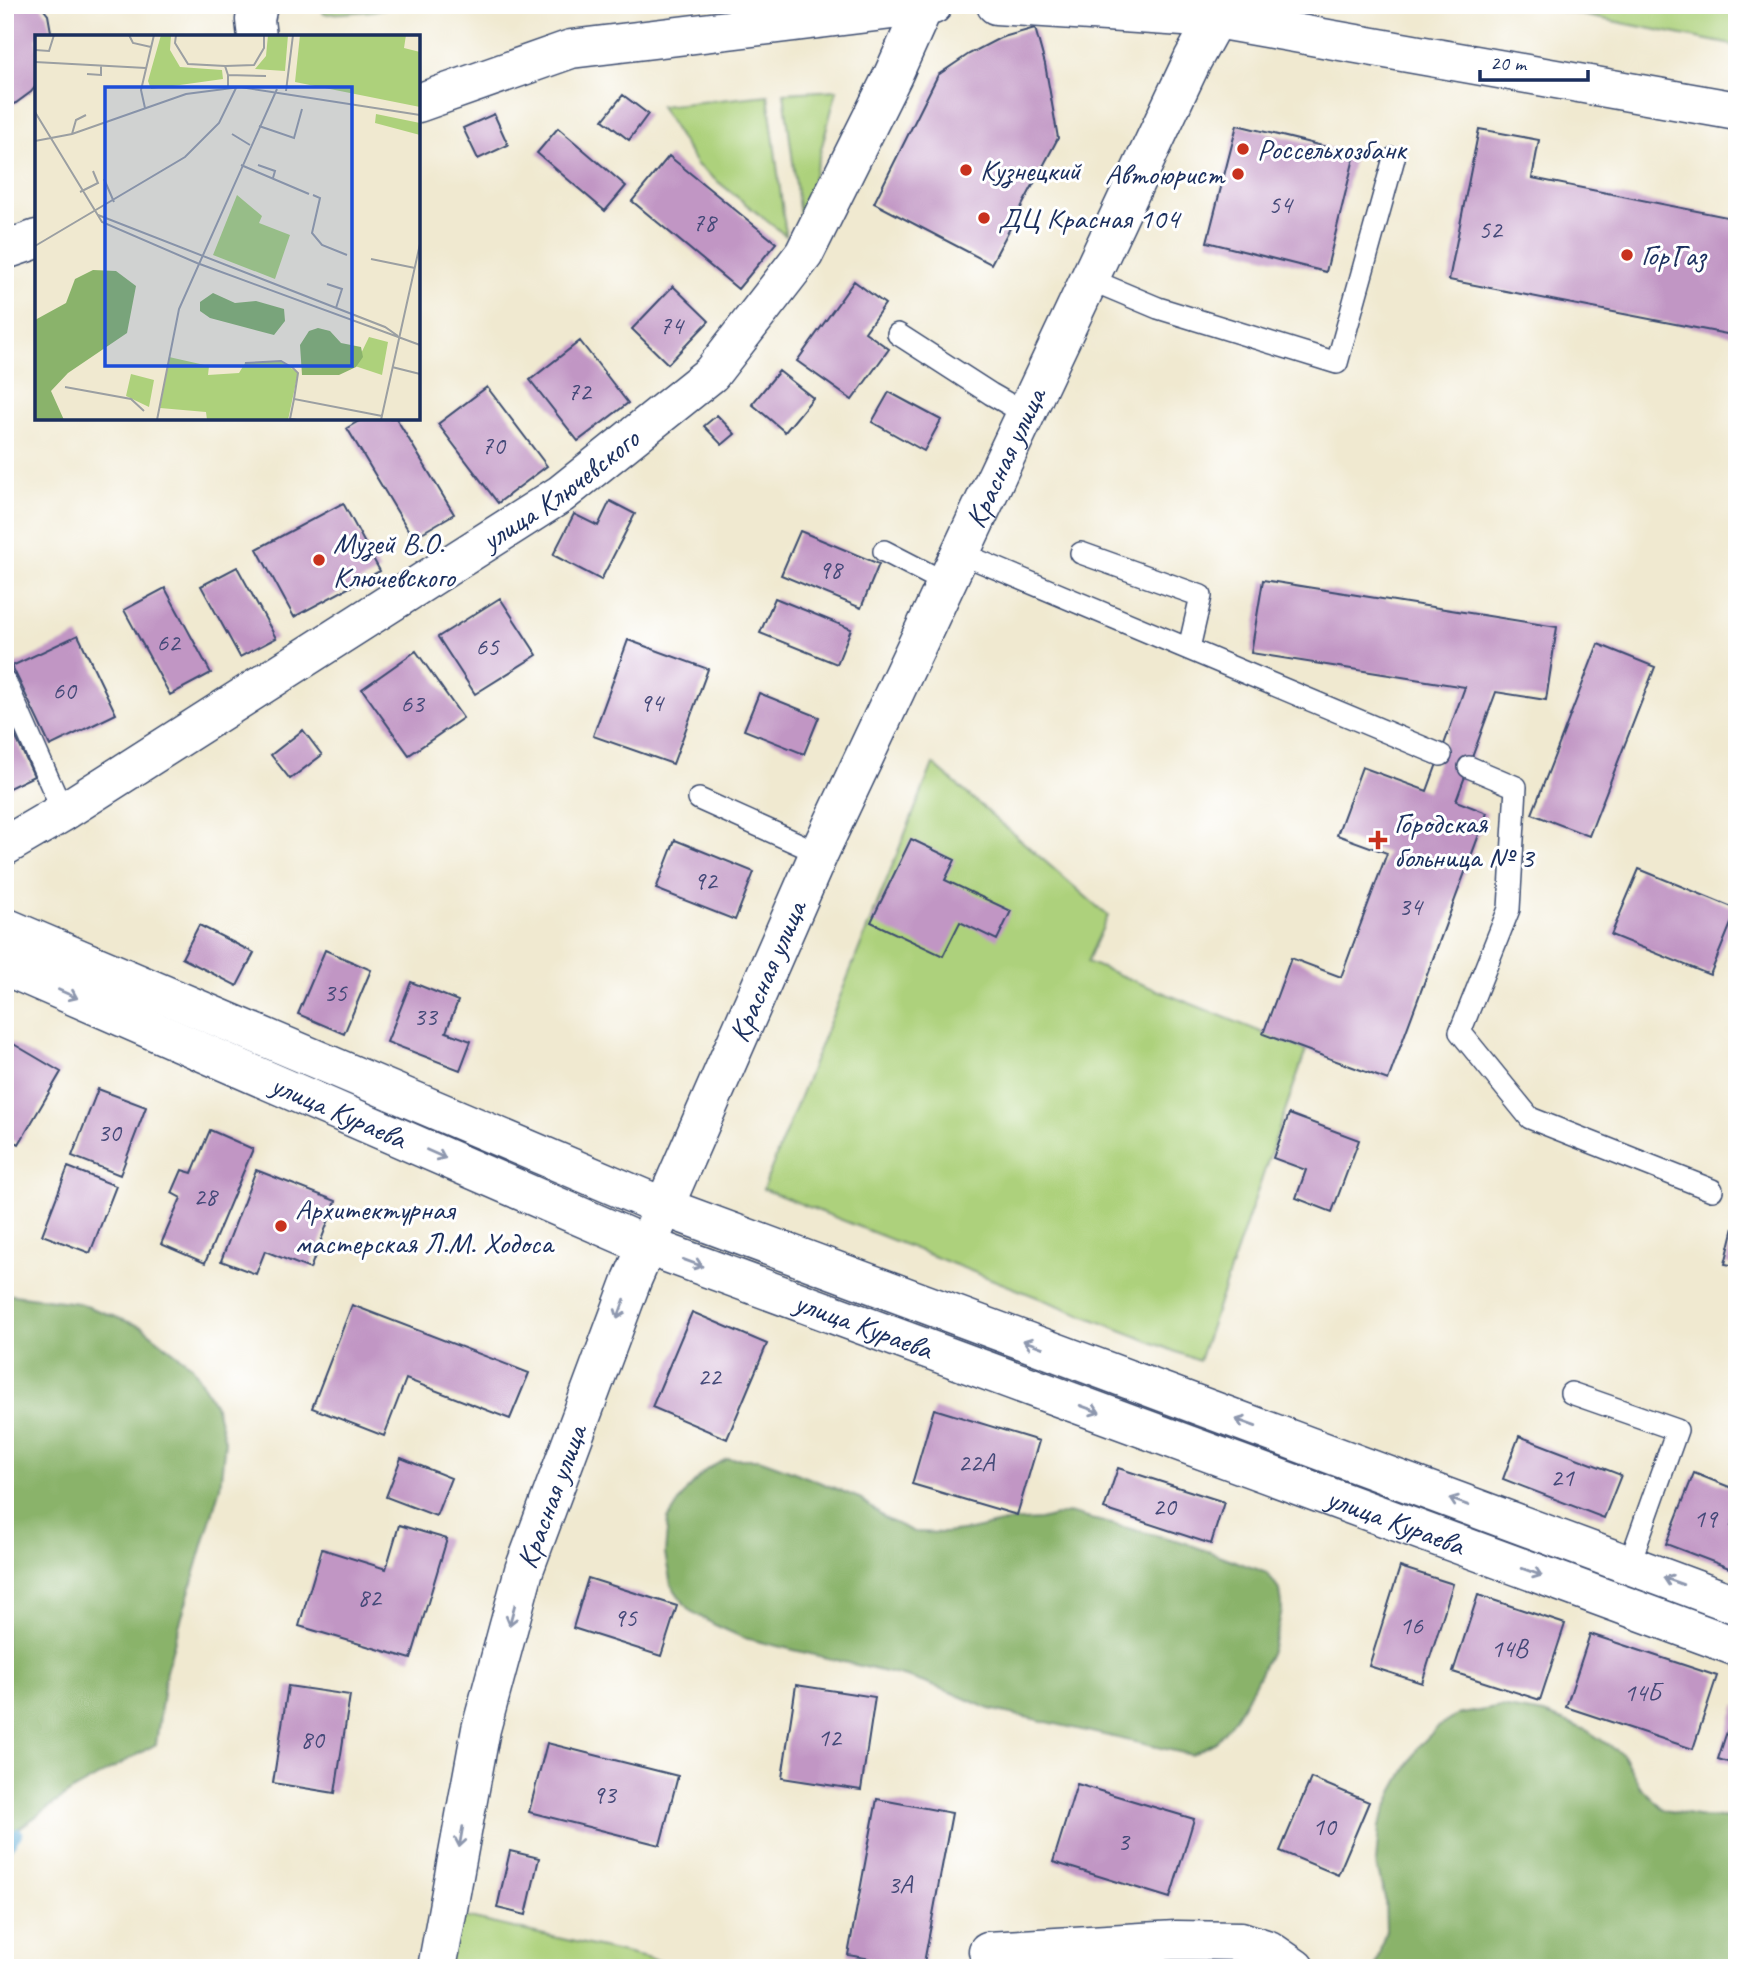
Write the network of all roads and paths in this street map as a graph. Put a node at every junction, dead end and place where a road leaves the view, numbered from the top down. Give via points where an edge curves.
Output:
1 (258, 5) edge
2 (996, 5) edge
3 (929, 6) edge
4 (865, 9) edge
5 (1278, 18) edge
6 (1215, 19) junction
7 (257, 35) edge
8 (420, 102) edge
9 (1737, 111) edge
10 (1394, 158) dead end
11 (35, 240) edge
12 (5, 250) edge
13 (1089, 279) junction
14 (898, 334) dead end
15 (1026, 414) junction
16 (884, 551) dead end
17 (1081, 553) dead end
18 (953, 568) junction
19 (1189, 648) junction
20 (5, 681) edge
21 (1441, 755) dead end
22 (1469, 767) dead end
23 (699, 799) dead end
24 (63, 812) junction
25 (5, 846) edge
26 (819, 853) junction
27 (5, 927) edge
28 (5, 967) edge
29 (1712, 1190) dead end
30 (664, 1207) junction
31 (648, 1246) junction
32 (1571, 1393) dead end
33 (1629, 1565) junction
34 (1737, 1605) edge
35 (1737, 1647) edge
36 (988, 1951) dead end
37 (437, 1968) edge
38 (1295, 1968) edge

1 - 7 street
2 - 6 street
3 - 4 street
3 - 24 street, улица Ключевского via 804,254 711,374 561,494
4 - 8 street via 571,49
5 - 6 street
5 - 9 street
6 - 13 street, Красная улица
10 - 13 lane via 1337,363 1157,307
11 - 12 street
13 - 15 street, Красная улица
14 - 15 lane
15 - 18 street, Красная улица
16 - 18 lane
17 - 19 lane via 1201,596
18 - 19 lane
18 - 26 street, Красная улица
19 - 21 lane
20 - 24 lane
22 - 29 lane via 1516,787 1509,909 1460,1032 1530,1118
23 - 26 lane
24 - 25 street, улица Ключевского
26 - 30 street, Красная улица
27 - 30 street, улица Кураева
28 -> 31 street, улица Кураева
30 - 31 street, Красная улица
33 -> 30 street, улица Кураева
31 -> 35 street, улица Кураева
31 -> 37 street, Красная улица via 524,1570 481,1728
32 - 33 lane via 1677,1430
34 -> 33 street, улица Кураева
36 - 38 street via 1176,1940 1241,1941 1269,1950

